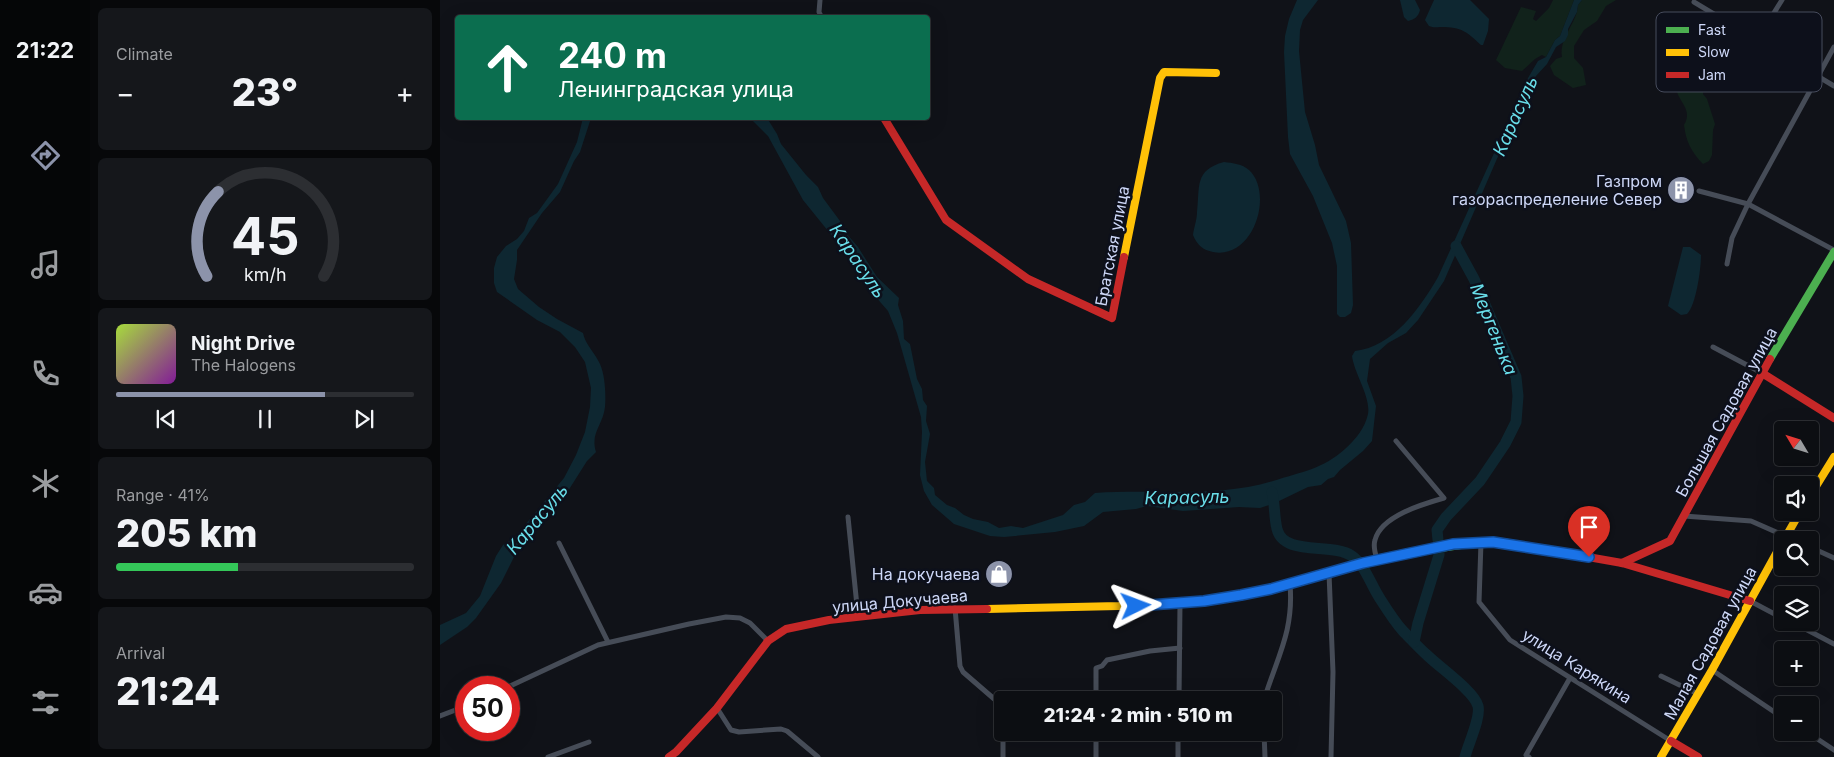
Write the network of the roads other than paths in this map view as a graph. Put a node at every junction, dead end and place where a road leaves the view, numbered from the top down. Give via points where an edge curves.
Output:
1 (820, 0) edge
2 (1782, 0) edge
3 (1694, 2) dead end
4 (1711, 12) edge
5 (1774, 12) edge
6 (820, 15) edge
7 (1834, 47) edge
8 (1822, 69) edge
9 (1216, 73) dead end
10 (1822, 78) edge
11 (1834, 86) edge
12 (1809, 92) edge
13 (885, 120) edge
14 (1699, 191) dead end
15 (1748, 204) junction
16 (1834, 251) edge
17 (1727, 264) dead end
18 (1713, 347) dead end
19 (1762, 373) junction
20 (1834, 418) edge
21 (1396, 441) dead end
22 (1834, 457) edge
23 (1819, 481) edge
24 (1684, 516) junction
25 (848, 517) dead end
26 (1774, 534) edge
27 (1481, 542) junction
28 (559, 543) dead end
29 (1819, 551) edge
30 (1774, 558) edge
31 (1834, 558) edge
32 (1377, 559) junction
33 (1622, 563) junction
34 (1329, 573) junction
35 (1290, 584) junction
36 (1750, 601) junction
37 (1180, 603) junction
38 (955, 608) junction
39 (1774, 614) edge
40 (858, 616) junction
41 (1809, 631) edge
42 (768, 641) junction
43 (608, 642) junction
44 (1834, 644) edge
45 (1180, 648) junction
46 (1712, 670) junction
47 (1661, 676) dead end
48 (1570, 678) junction
49 (520, 681) edge
50 (1096, 691) edge
51 (1179, 691) edge
52 (1267, 691) edge
53 (1698, 694) junction
54 (994, 699) edge
55 (717, 708) junction
56 (455, 710) edge
57 (1774, 711) edge
58 (440, 716) edge
59 (1819, 740) edge
60 (1003, 741) edge
61 (1096, 741) edge
62 (1178, 741) edge
63 (1264, 741) edge
64 (1671, 741) junction
65 (589, 742) dead end
66 (1834, 750) edge
67 (548, 757) edge
68 (669, 757) edge
69 (818, 757) edge
70 (1003, 757) edge
71 (1096, 757) edge
72 (1178, 757) edge
73 (1264, 757) edge
74 (1332, 757) edge
75 (1529, 757) edge
76 (1662, 757) edge
77 (1698, 757) edge

1 - 6 street
2 - 5 street
3 - 4 street
7 - 8 street
9 - 13 main road, Братская улица via 1164,72 1160,78 1112,318 1028,279 946,220
10 - 11 street
12 - 15 street
14 - 15 street
15 - 16 street
15 - 17 street via 1732,238
16 - 19 main road, Большая Садовая улица
18 - 19 street
19 - 20 main road
19 - 24 main road, Большая Садовая улица
21 - 32 street via 1444,498 1420,505 1386,522 1375,540
22 - 23 main road
24 - 26 street via 1751,521
24 - 33 main road, Большая Садовая улица via 1670,541
25 - 40 street
27 - 32 main road, улица Докучаева via 1453,544
27 - 33 main road, улица Докучаева via 1508,543
27 - 48 street, улица Карякина via 1479,602 1510,640
28 - 43 street
29 - 31 street
30 - 36 main road, Малая Садовая улица
32 - 34 main road, улица Докучаева
33 - 36 main road, улица Докучаева
34 - 35 main road, улица Докучаева
34 - 74 street
35 - 37 main road, улица Докучаева via 1226,598
35 - 52 street via 1288,630
36 - 39 street
36 - 46 main road, Малая Садовая улица
37 - 38 main road, улица Докучаева
37 - 45 street
38 - 40 main road, улица Докучаева
38 - 54 street via 960,666
40 - 42 main road, улица Докучаева via 794,626
41 - 44 street
42 - 43 street via 746,620 733,617
42 - 55 main road
43 - 49 street
45 - 50 street via 1107,660 1096,668
45 - 51 street
46 - 53 main road, Малая Садовая улица
46 - 57 street
47 - 53 street
48 - 64 street, улица Карякина
48 - 75 street via 1526,755
53 - 64 main road, Малая Садовая улица
55 - 68 main road
55 - 69 street via 731,730 781,729
56 - 58 street
59 - 66 street
60 - 70 street
61 - 71 street
62 - 72 street
63 - 73 street
64 - 76 main road, Малая Садовая улица
64 - 77 main road, улица Карякина
65 - 67 street

